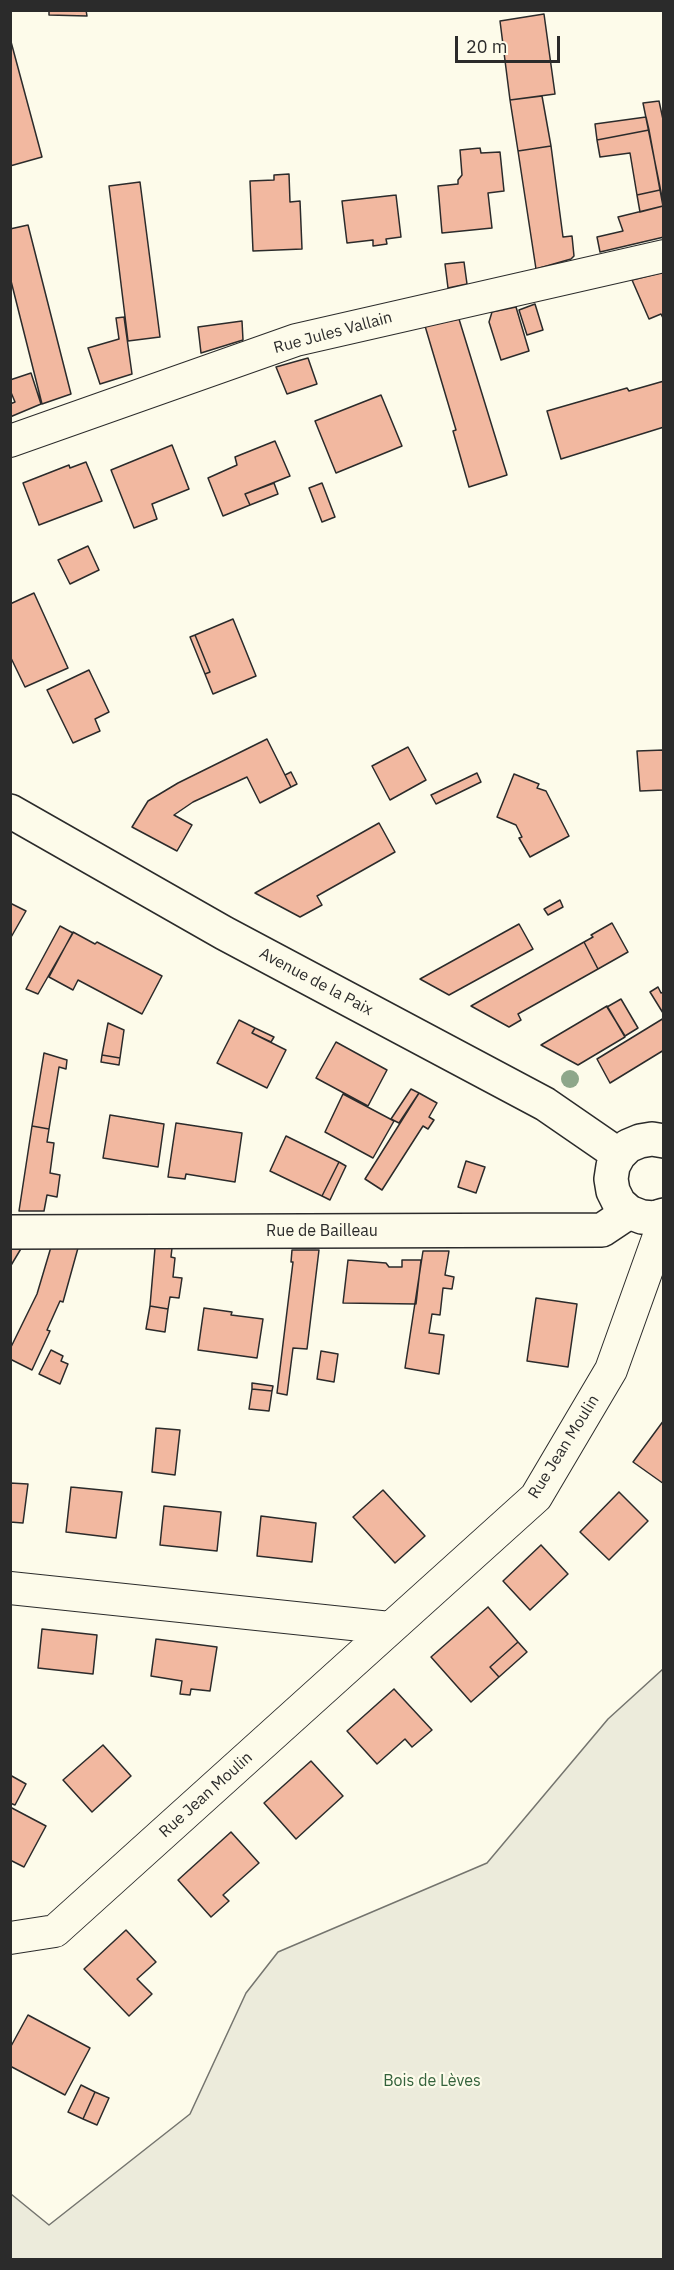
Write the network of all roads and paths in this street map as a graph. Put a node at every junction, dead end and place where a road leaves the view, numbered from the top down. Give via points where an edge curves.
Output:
1 (663, 256) edge
2 (10, 441) edge
3 (10, 811) edge
4 (663, 1141) edge
5 (619, 1155) junction
6 (651, 1214) edge
7 (10, 1232) edge
8 (10, 1588) edge
9 (390, 1628) junction
10 (10, 1938) edge

1 - 2 street, Rue Jules Vallain via 296,340
3 - 5 main road, Avenue de la Paix via 224,933 545,1104
4 - 5 main road via 639,1141
5 - 6 main road via 613,1166 612,1185 619,1203
6 - 7 main road, Rue de Bailleau via 602,1230
6 - 9 street, Rue Jean Moulin via 659,1236 611,1370 536,1497
8 - 9 street
9 - 10 street, Rue Jean Moulin via 55,1931

